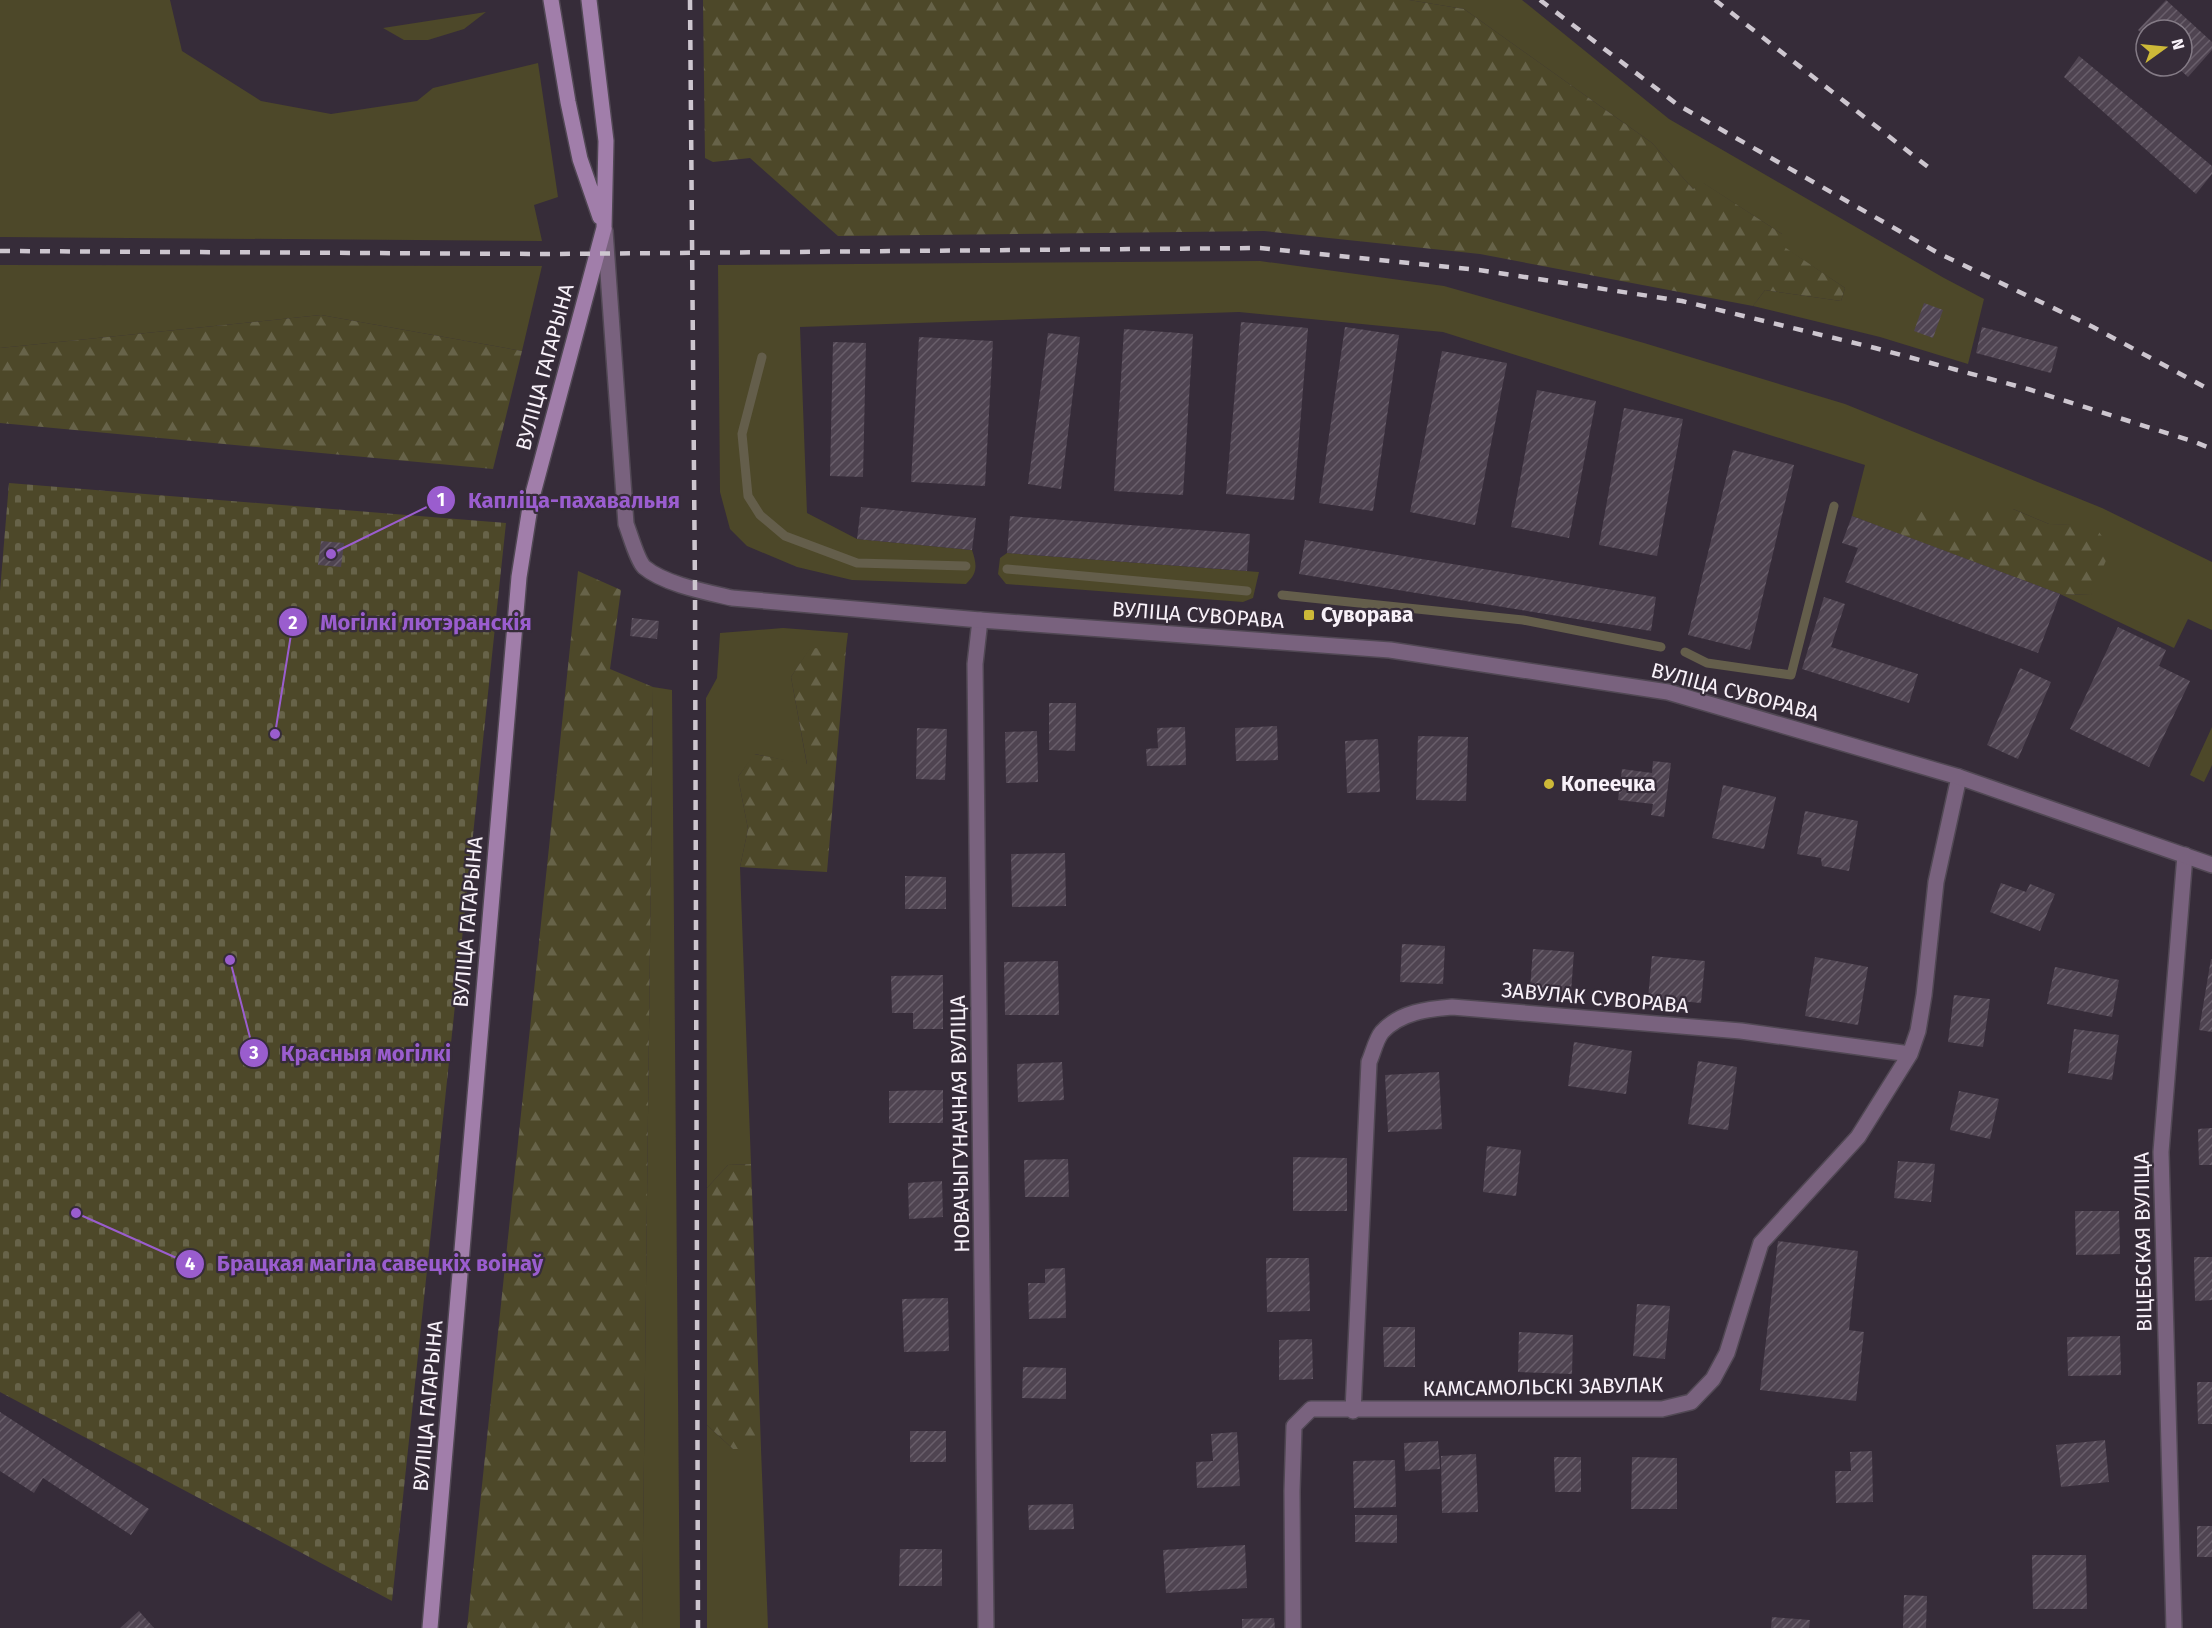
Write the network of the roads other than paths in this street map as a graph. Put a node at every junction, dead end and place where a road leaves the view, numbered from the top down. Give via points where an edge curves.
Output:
1 (551, 0) edge
2 (589, 0) edge
3 (604, 228) junction
4 (980, 620) junction
5 (1959, 777) junction
6 (2185, 855) junction
7 (2212, 866) edge
8 (1910, 1054) junction
9 (1353, 1411) junction
10 (430, 1628) edge
11 (986, 1628) edge
12 (1293, 1628) edge
13 (2174, 1628) edge

1 - 3 main road via 580,159
2 - 3 main road, ВУЛІЦА ГАГАРЫНА via 606,141
3 - 4 street, ВУЛІЦА СУВОРАВА via 626,524 643,566 667,580 732,598
3 - 10 main road, ВУЛІЦА ГАГАРЫНА via 531,501 519,577
4 - 5 street, ВУЛІЦА СУВОРАВА via 1390,650 1668,692
4 - 11 street, НОВАЧЫГУНАЧНАЯ ВУЛІЦА via 975,664
5 - 6 street, ВУЛІЦА СУВОРАВА
5 - 8 street via 1936,882 1924,995
6 - 7 street, ВУЛІЦА СУВОРАВА
6 - 13 street, ВІЦЕБСКАЯ ВУЛІЦА via 2161,1152
8 - 9 street, КАМСАМОЛЬСКІ ЗАВУЛАК via 1858,1137 1761,1243 1727,1353 1713,1379 1690,1402 1662,1409
8 - 9 street, ЗАВУЛАК СУВОРАВА via 1741,1031 1452,1007 1427,1009 1401,1018 1382,1032 1369,1062
9 - 12 street, КАМСАМОЛЬСКІ ЗАВУЛАК via 1311,1409 1294,1426

